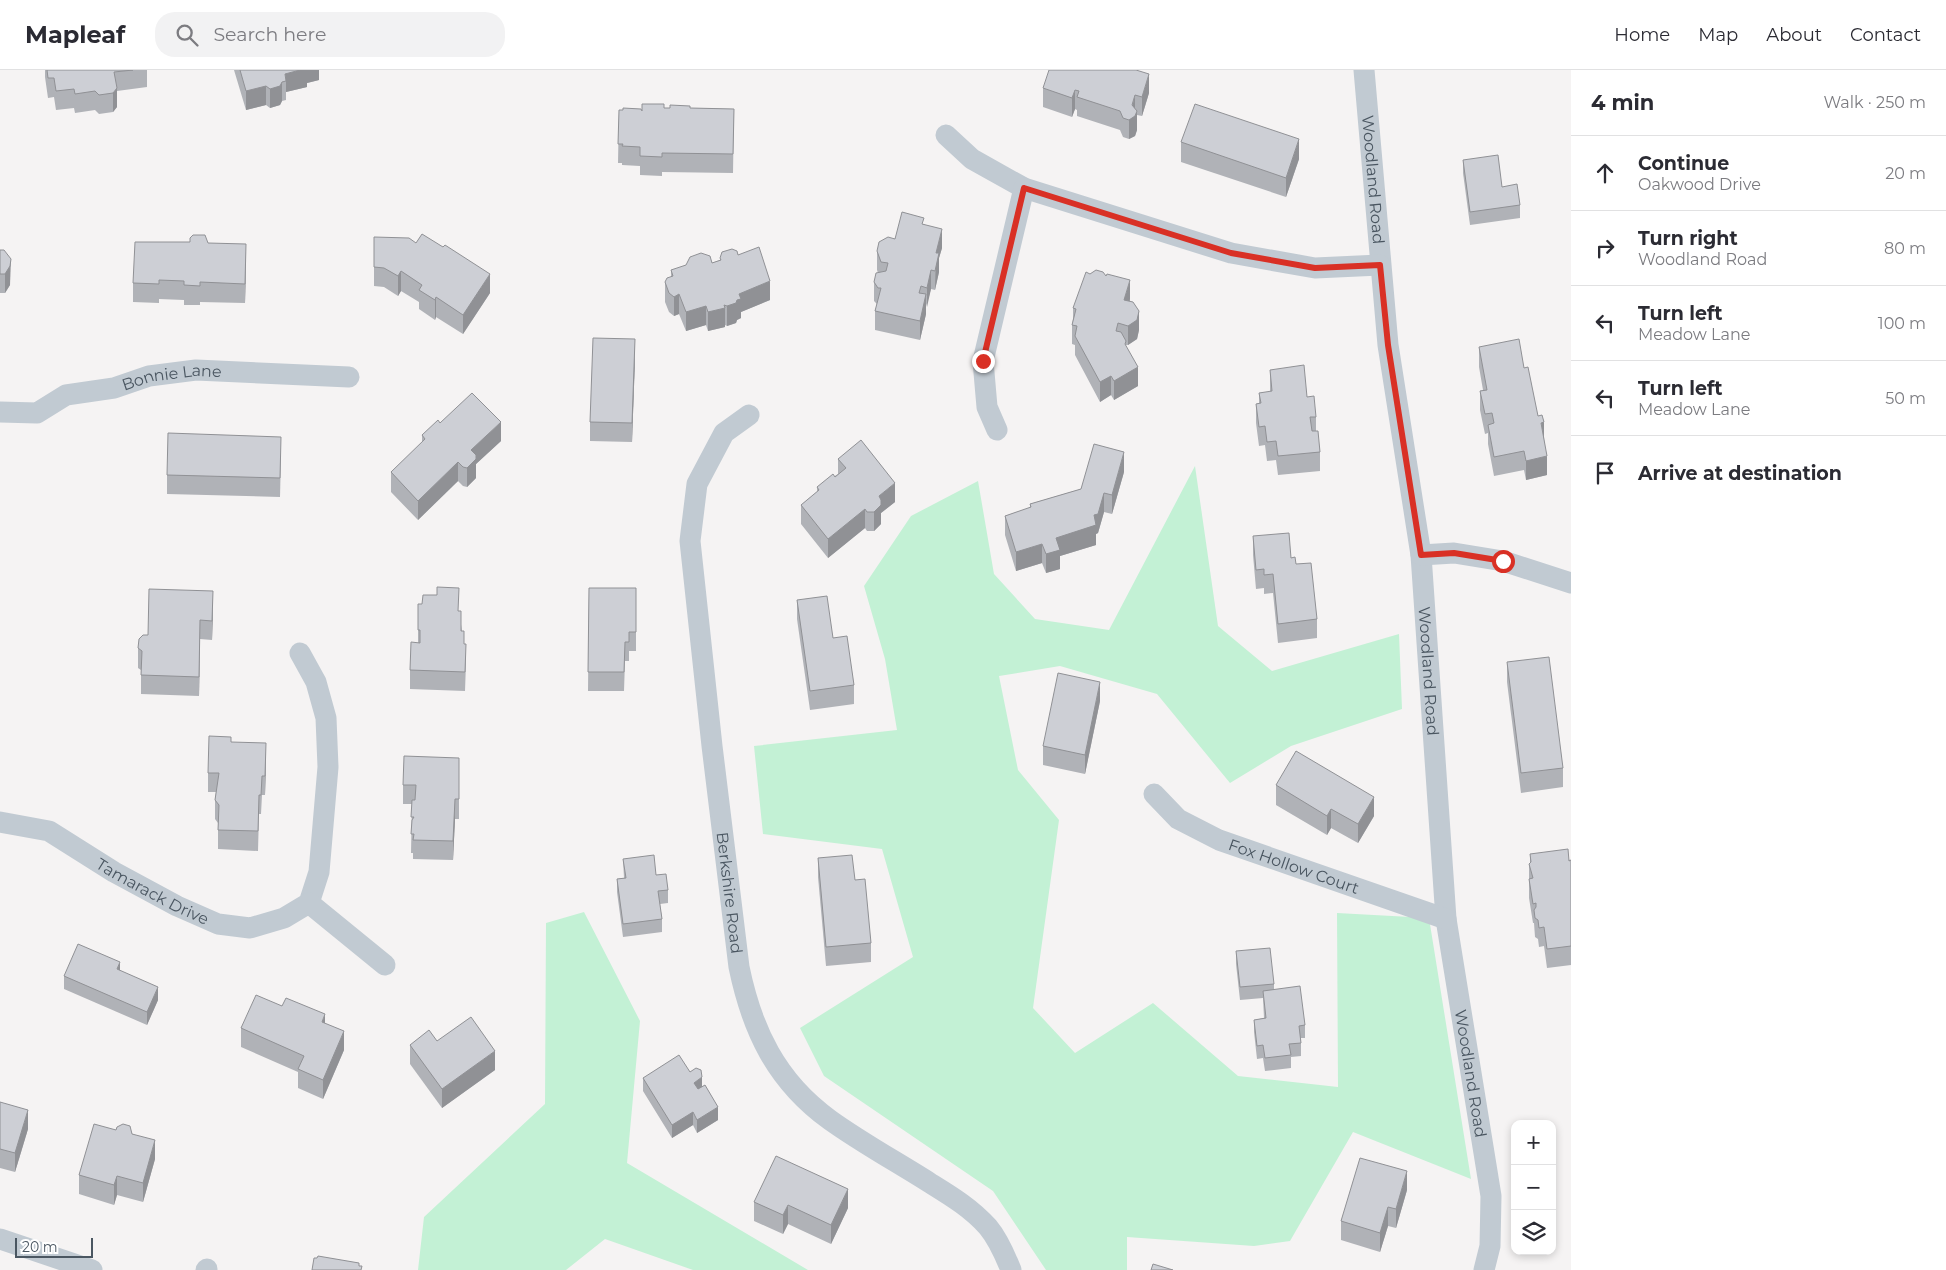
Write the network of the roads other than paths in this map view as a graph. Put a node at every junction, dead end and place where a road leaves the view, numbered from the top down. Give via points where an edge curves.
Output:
1 (1364, 70) edge
2 (946, 135) dead end
3 (1024, 188) junction
4 (1380, 265) junction
5 (349, 377) dead end
6 (0, 412) edge
7 (748, 415) dead end
8 (996, 430) dead end
9 (1421, 555) junction
10 (1571, 583) edge
11 (300, 653) dead end
12 (1154, 794) dead end
13 (0, 822) edge
14 (308, 903) junction
15 (1446, 919) junction
16 (384, 965) dead end
17 (0, 1239) edge
18 (92, 1270) edge
19 (1011, 1270) edge
20 (1484, 1270) edge

1 - 4 street, Woodland Road
2 - 3 street via 972,159
3 - 4 street via 1231,253 1315,268
3 - 8 street via 983,361 987,407
4 - 9 street, Woodland Road via 1388,345
5 - 6 street, Bonnie Lane via 196,370 149,376 114,388 66,395 37,413
7 - 19 street, Berkshire Road via 724,433 698,484 690,541 738,967 746,1002 759,1036 780,1070 806,1100 830,1120 966,1206 988,1228 1004,1252
9 - 10 street via 1454,553 1503,561
9 - 15 street, Woodland Road
11 - 14 street via 316,682 326,718 328,766 319,872
12 - 15 street, Fox Hollow Court via 1178,819 1219,840
13 - 14 street, Tamarack Drive via 49,831 177,906 218,924 250,928 284,918
14 - 16 street
15 - 20 street, Woodland Road via 1491,1196 1490,1246
17 - 18 street

